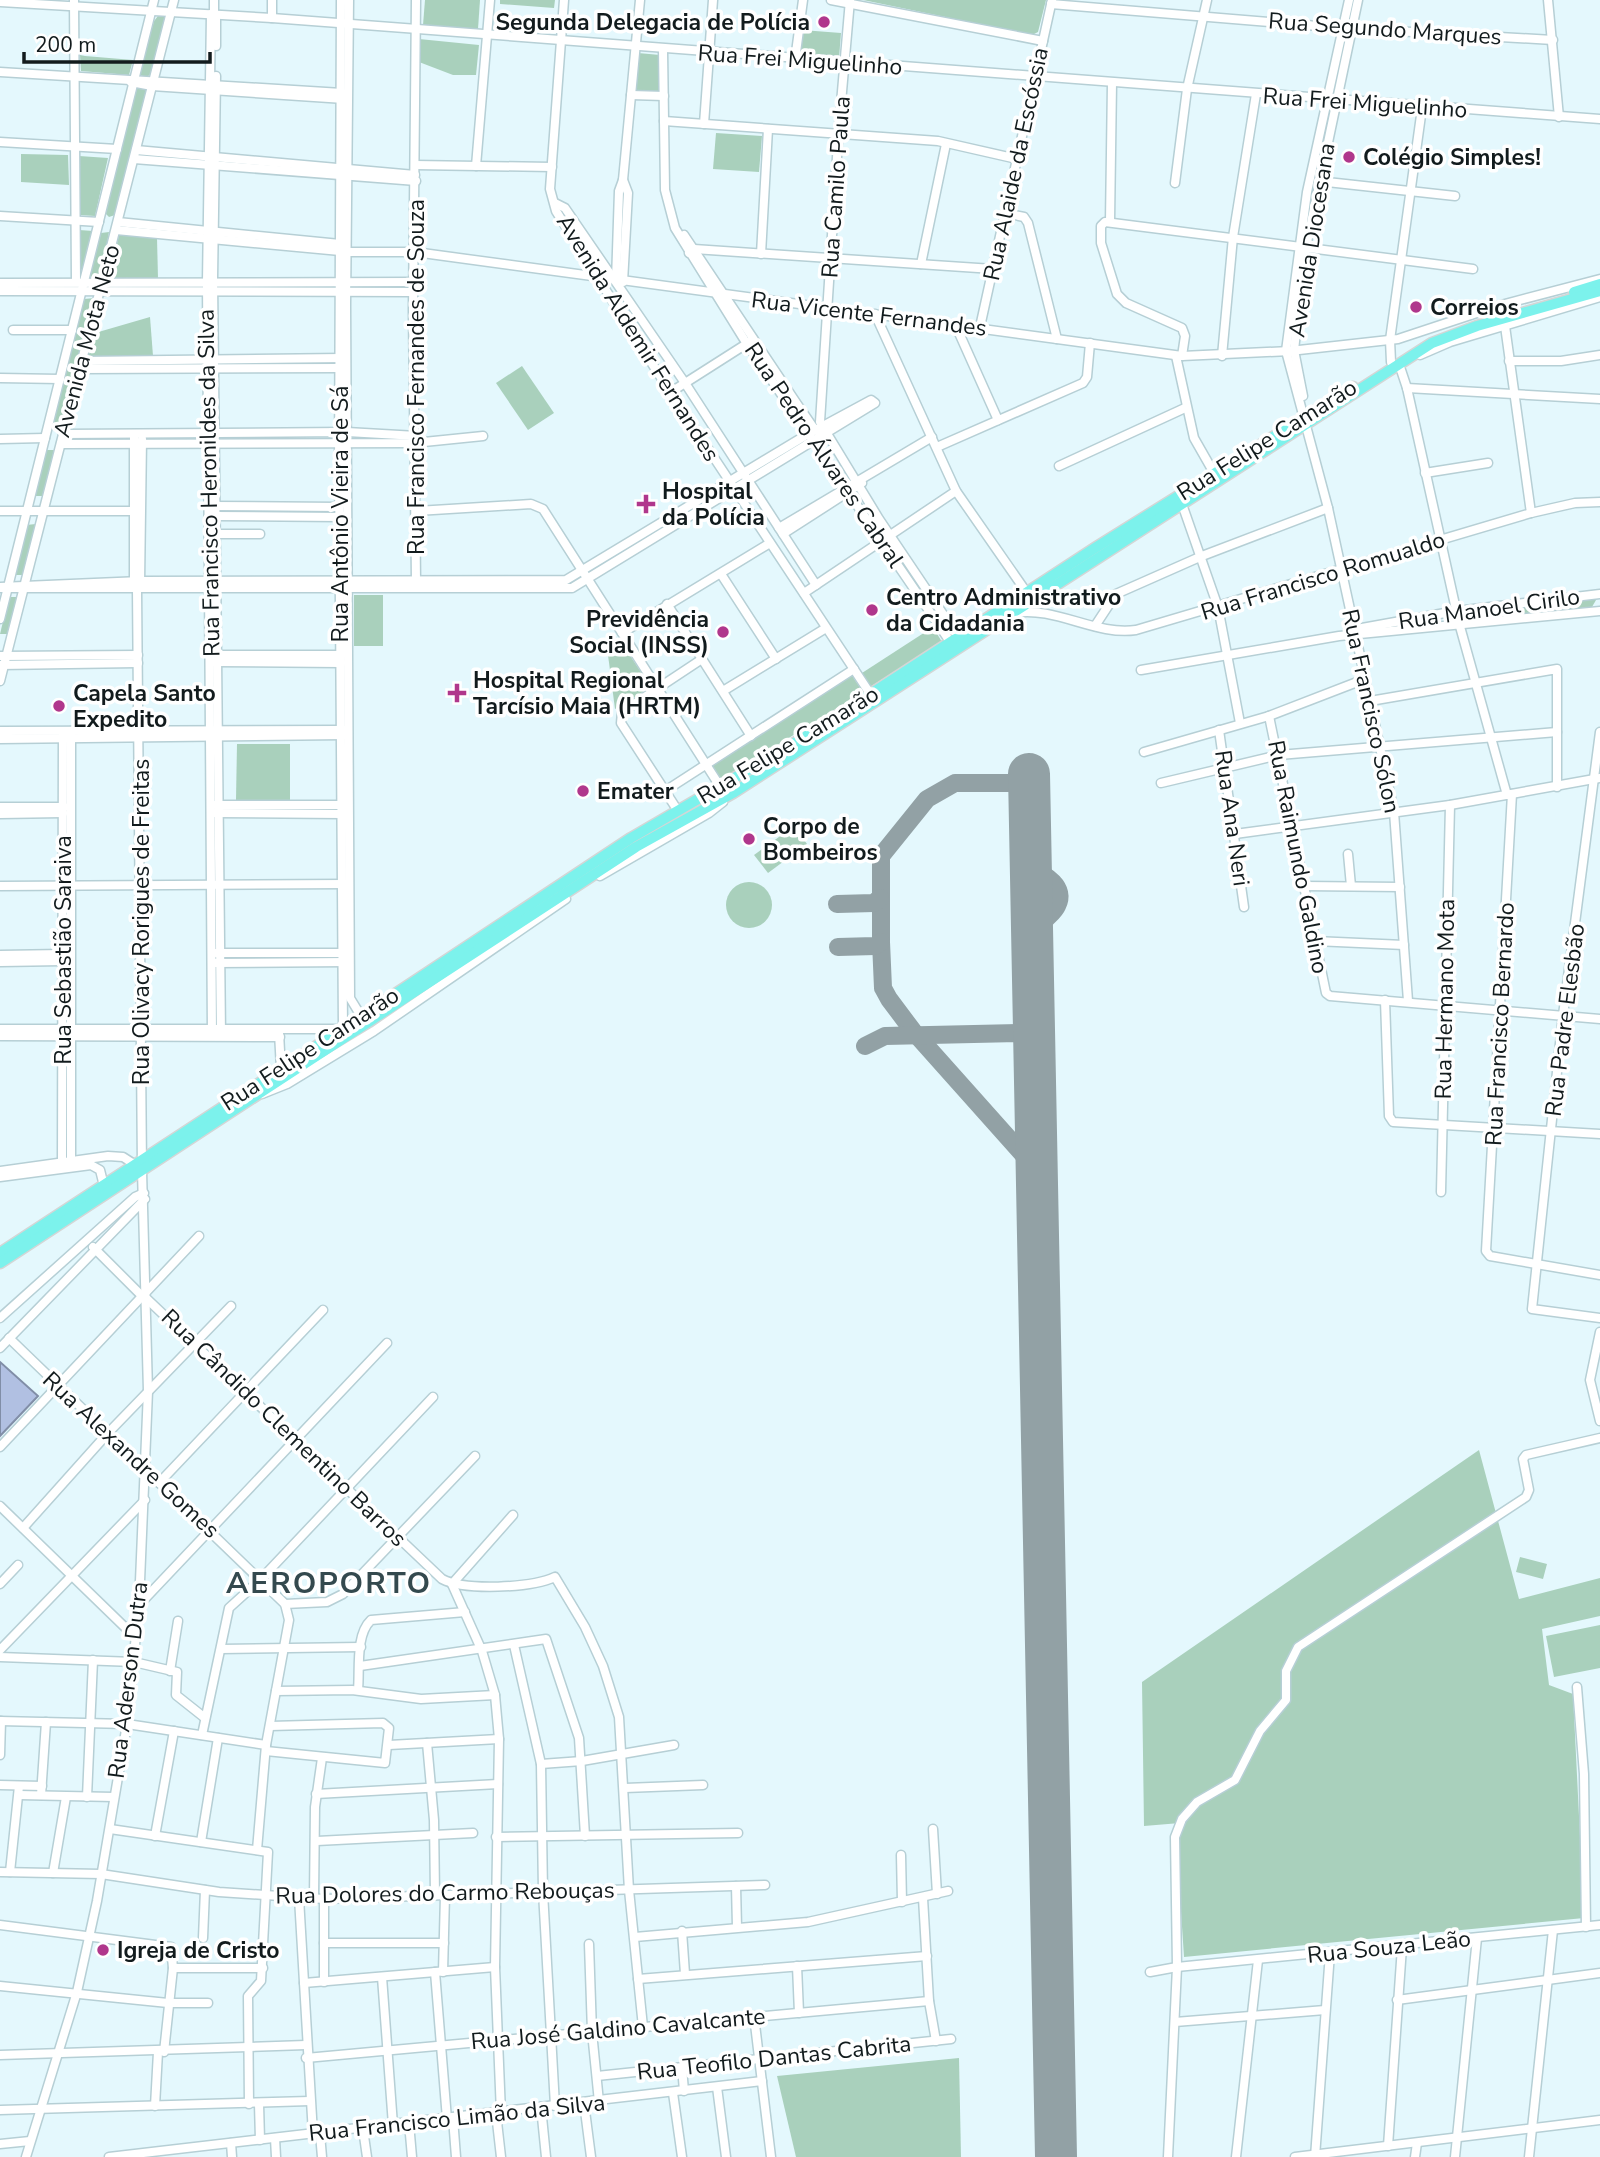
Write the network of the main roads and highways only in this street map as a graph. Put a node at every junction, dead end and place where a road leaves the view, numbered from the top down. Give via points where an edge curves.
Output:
1 (1600, 284) edge
2 (1600, 291) edge
3 (1446, 334) junction
4 (1395, 363) junction
5 (1306, 419) junction
6 (1216, 478) junction
7 (1154, 511) junction
8 (1149, 525) junction
9 (1114, 536) junction
10 (1099, 557) junction
11 (1032, 595) junction
12 (821, 727) junction
13 (819, 738) junction
14 (721, 788) junction
15 (716, 803) junction
16 (678, 811) junction
17 (657, 835) junction
18 (361, 1016) junction
19 (329, 1048) junction
20 (141, 1164) junction
21 (0, 1253) edge
22 (0, 1263) edge

1 - 3 main road, Rua Felipe Camarão
2 - 3 main road, Rua Felipe Camarão
3 - 4 main road, Rua Felipe Camarão
3 - 4 main road, Rua Felipe Camarão via 1426,335
4 - 5 main road, Rua Felipe Camarão
5 - 6 main road, Rua Felipe Camarão
5 - 6 main road, Rua Felipe Camarão via 1226,466
6 - 7 main road, Rua Felipe Camarão
6 - 8 main road, Rua Felipe Camarão
7 - 8 main road via 1136,525 1140,529
7 - 9 main road, Rua Felipe Camarão
8 - 10 main road, Rua Felipe Camarão
9 - 10 main road via 1125,535
9 - 11 main road, Rua Felipe Camarão
10 - 11 main road, Rua Felipe Camarão
11 - 12 main road, Rua Felipe Camarão
11 - 13 main road, Rua Felipe Camarão via 1011,614
12 - 13 main road via 807,738 809,742
12 - 14 main road, Rua Felipe Camarão
13 - 15 main road, Rua Felipe Camarão
14 - 15 main road via 702,802 706,806
14 - 16 main road, Rua Felipe Camarão
15 - 17 main road, Rua Felipe Camarão
16 - 17 main road via 681,820
16 - 18 main road, Rua Felipe Camarão
17 - 19 main road, Rua Felipe Camarão
18 - 19 main road via 363,1026
18 - 20 main road, Rua Felipe Camarão
19 - 20 main road, Rua Felipe Camarão
20 - 21 main road, Rua Felipe Camarão
20 - 22 main road, Rua Felipe Camarão

